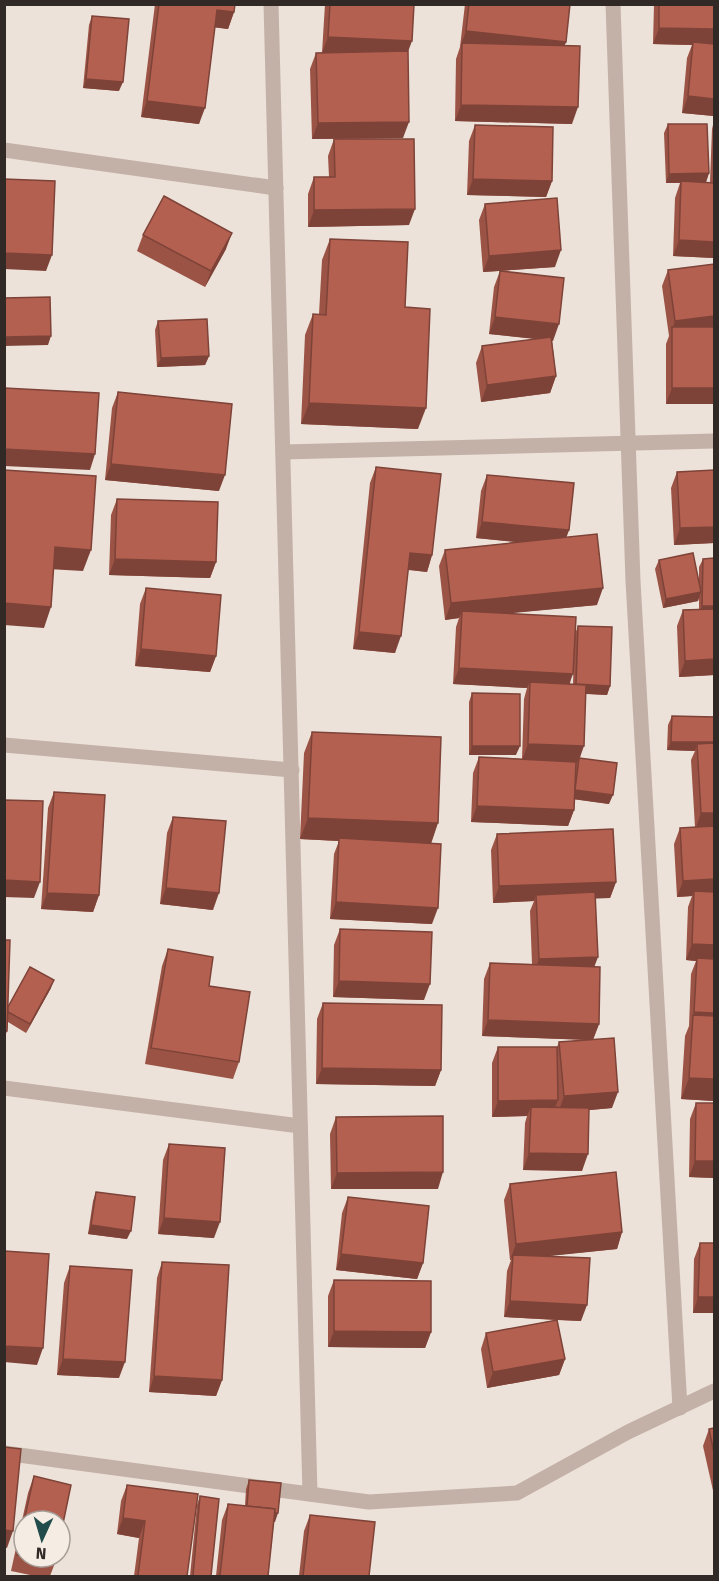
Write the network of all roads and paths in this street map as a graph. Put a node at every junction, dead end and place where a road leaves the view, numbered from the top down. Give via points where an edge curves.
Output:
1 (271, 4) edge
2 (613, 4) edge
3 (4, 150) edge
4 (276, 188) junction
5 (714, 441) edge
6 (627, 444) junction
7 (283, 452) junction
8 (4, 746) edge
9 (292, 770) junction
10 (4, 1088) edge
11 (300, 1126) junction
12 (714, 1391) edge
13 (680, 1408) junction
14 (4, 1453) edge
15 (310, 1494) junction

1 - 4 street
2 - 6 street
3 - 4 street
4 - 7 street
5 - 6 street
6 - 7 street
6 - 13 street
7 - 9 street
8 - 9 street
9 - 11 street
10 - 11 street
11 - 15 street
12 - 13 street
13 - 15 street via 517,1493 369,1502
14 - 15 street

